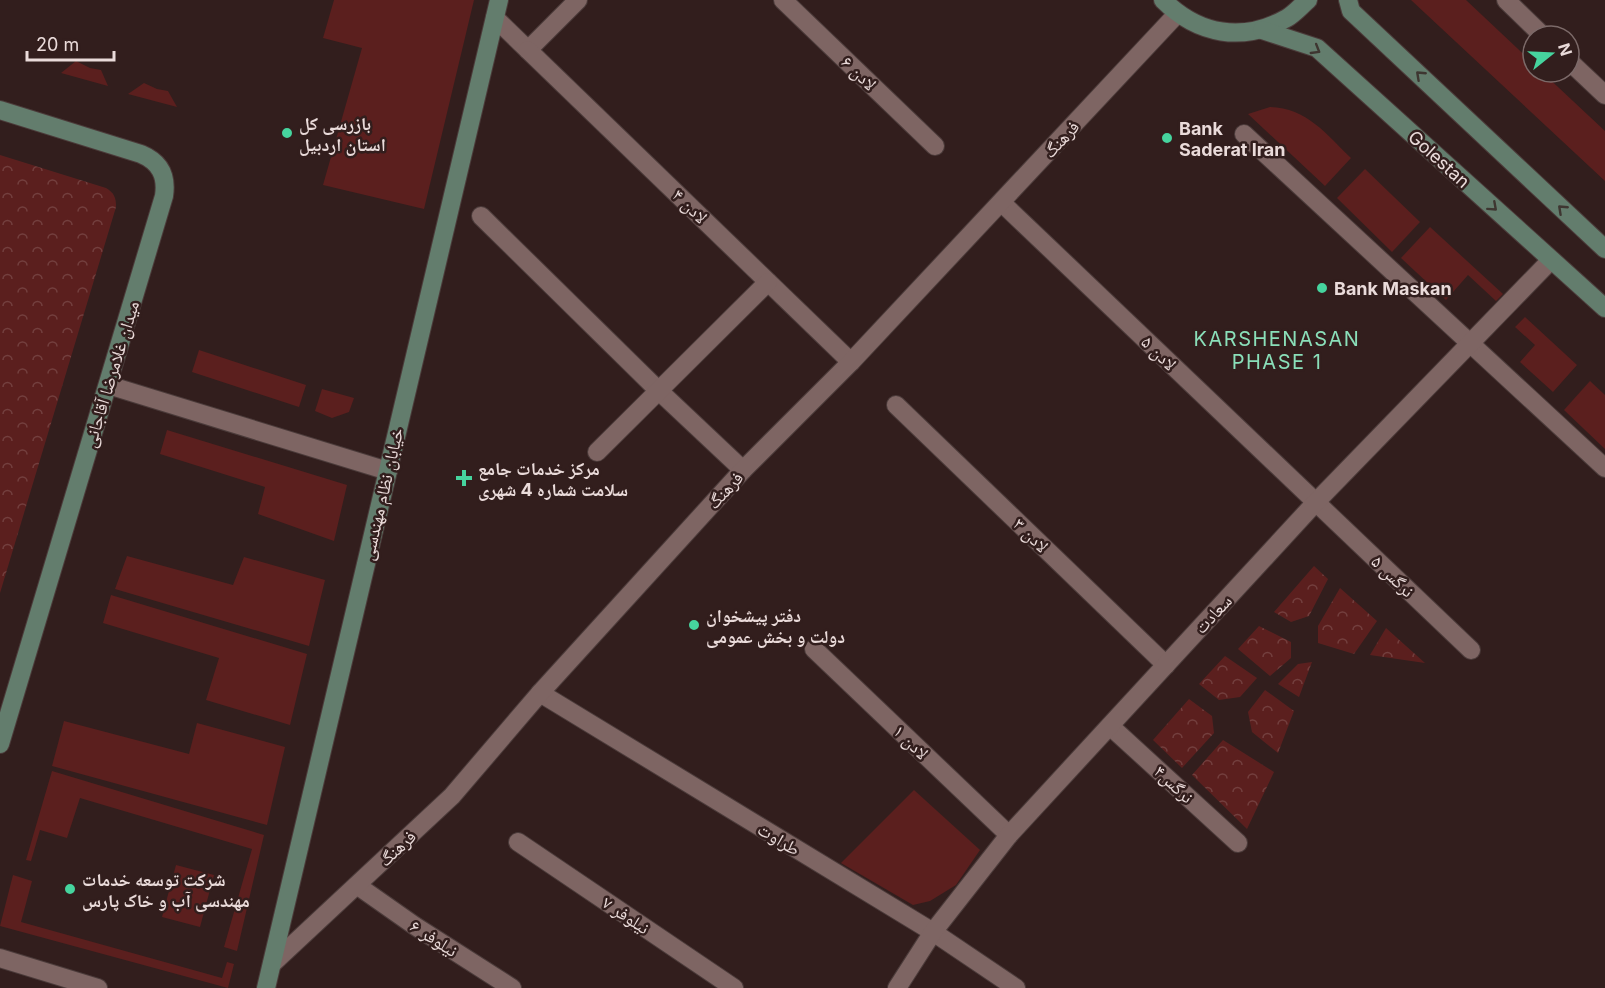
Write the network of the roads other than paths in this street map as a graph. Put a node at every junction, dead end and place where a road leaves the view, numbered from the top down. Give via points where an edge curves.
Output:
1 (499, 0) edge
2 (578, 0) edge
3 (783, 0) edge
4 (1163, 0) edge
5 (1308, 0) edge
6 (1348, 0) edge
7 (1506, 0) edge
8 (1177, 14) junction
9 (495, 18) junction
10 (1531, 24) edge
11 (1262, 30) junction
12 (528, 50) junction
13 (1581, 72) edge
14 (1605, 95) edge
15 (0, 110) edge
16 (1244, 134) dead end
17 (935, 146) dead end
18 (1002, 203) junction
19 (481, 216) dead end
20 (1605, 249) edge
21 (1551, 260) junction
22 (768, 282) junction
23 (1605, 309) edge
24 (1472, 343) junction
25 (851, 362) junction
26 (108, 385) junction
27 (658, 390) junction
28 (896, 405) dead end
29 (597, 452) dead end
30 (1605, 468) edge
31 (743, 470) junction
32 (388, 471) junction
33 (1316, 502) junction
34 (814, 649) dead end
35 (1471, 650) dead end
36 (1166, 665) junction
37 (540, 693) junction
38 (1110, 726) junction
39 (0, 744) edge
40 (1009, 836) junction
41 (518, 842) dead end
42 (1238, 843) dead end
43 (357, 885) junction
44 (933, 932) junction
45 (0, 958) edge
46 (272, 964) junction
47 (98, 988) edge
48 (266, 988) edge
49 (512, 988) edge
50 (734, 988) edge
51 (897, 988) edge
52 (1016, 988) edge

1 - 9 street, خیابان نظام مهندسی
2 - 12 street
3 - 17 street, لادن ۶
4 - 8 street
5 - 11 street via 1289,17
20 -> 6 street via 1351,11
7 - 10 street
8 - 11 street via 1203,28 1232,34
8 - 18 street, فرهنگ
9 - 12 street, لادن ۴
9 - 32 street, خیابان نظام مهندسی
11 -> 21 street, Golestan via 1317,48
12 - 22 street, لادن ۴
13 - 14 street
15 - 26 street, میدان غلامرضا آقاجانی via 141,154 159,165 164,175 164,196
16 - 24 street
18 - 25 street, فرهنگ
18 - 33 street, لادن ۵
19 - 27 street
21 - 23 street, Golestan
21 - 24 street, سعادت
22 - 25 street, لادن ۴
22 - 27 street
24 - 30 street
24 - 33 street, سعادت
25 - 31 street, فرهنگ
26 - 32 street
26 - 39 street, میدان غلامرضا آقاجانی
27 - 29 street
27 - 31 street
28 - 36 street, لادن ۳
31 - 37 street, فرهنگ
32 - 46 street, خیابان نظام مهندسی
33 - 35 street, نرگس ۵
33 - 36 street, سعادت
34 - 40 street, لادن ۱
36 - 38 street, سعادت
37 - 43 street, فرهنگ via 452,796
37 - 44 street, طراوت
38 - 40 street, سعادت
38 - 42 street, نرگس۴
40 - 44 street, سعادت
41 - 50 street, نیلوفر ۷
43 - 46 street, فرهنگ
43 - 49 street, نیلوفر ۶
44 - 51 street, سعادت
44 - 52 street, طراوت
45 - 47 street
46 - 48 street, خیابان نظام مهندسی

